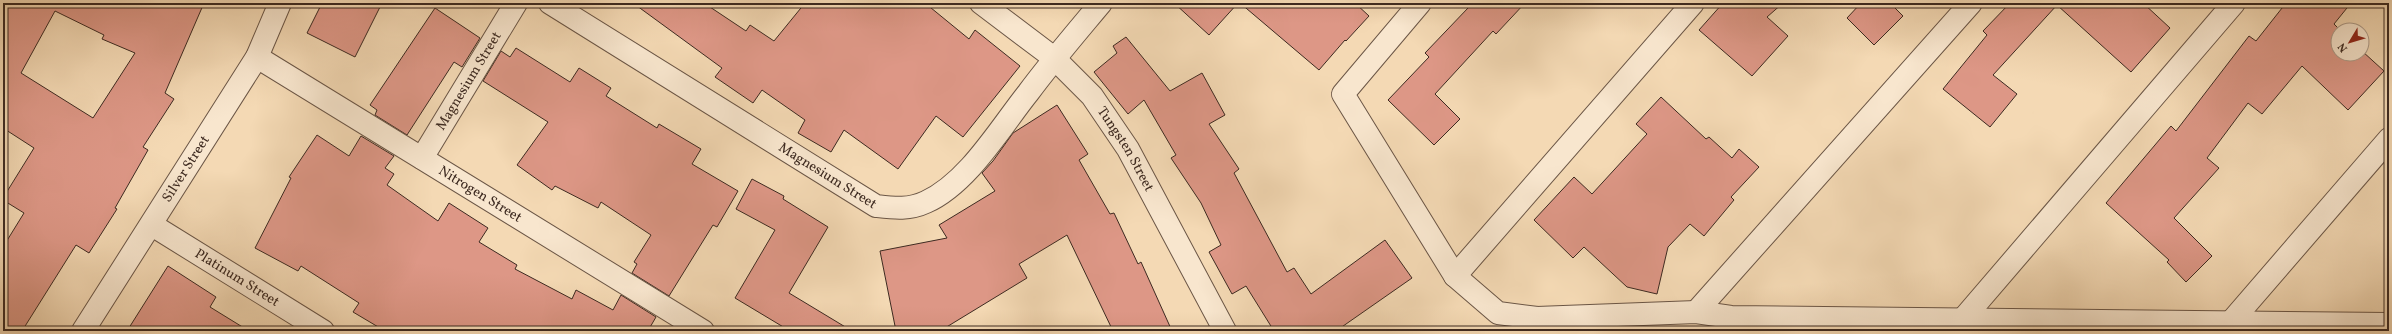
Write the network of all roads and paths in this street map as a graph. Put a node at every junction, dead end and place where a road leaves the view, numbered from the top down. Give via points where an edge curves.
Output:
1 (280, 3) edge
2 (516, 3) edge
3 (550, 3) edge
4 (981, 3) edge
5 (1101, 3) edge
6 (1420, 3) edge
7 (1693, 3) edge
8 (1971, 3) edge
9 (2234, 3) edge
10 (257, 56) junction
11 (1054, 58) junction
12 (2389, 139) edge
13 (422, 158) junction
14 (152, 225) junction
15 (1455, 276) junction
16 (1696, 312) junction
17 (1964, 319) junction
18 (2230, 323) junction
19 (2389, 324) edge
20 (83, 331) edge
21 (323, 331) edge
22 (703, 331) edge
23 (1225, 331) edge

1 - 10 street, Silver Street
2 - 13 street, Magnesium Street
3 - 11 street, Magnesium Street via 876,206 901,210 926,202 948,188 970,167
4 - 11 street, Tungsten Street
5 - 11 street, Magnesium Street
6 - 15 street via 1343,94
7 - 15 street
8 - 16 street
9 - 17 street
10 - 13 street, Nitrogen Street
10 - 14 street, Silver Street
11 - 23 street, Tungsten Street via 1092,96 1128,149
12 - 18 street
13 - 22 street, Nitrogen Street
14 - 20 street, Silver Street
14 - 21 street, Platinum Street
15 - 16 street via 1498,313 1537,318
16 - 17 street via 1731,317
17 - 18 street
18 - 19 street

